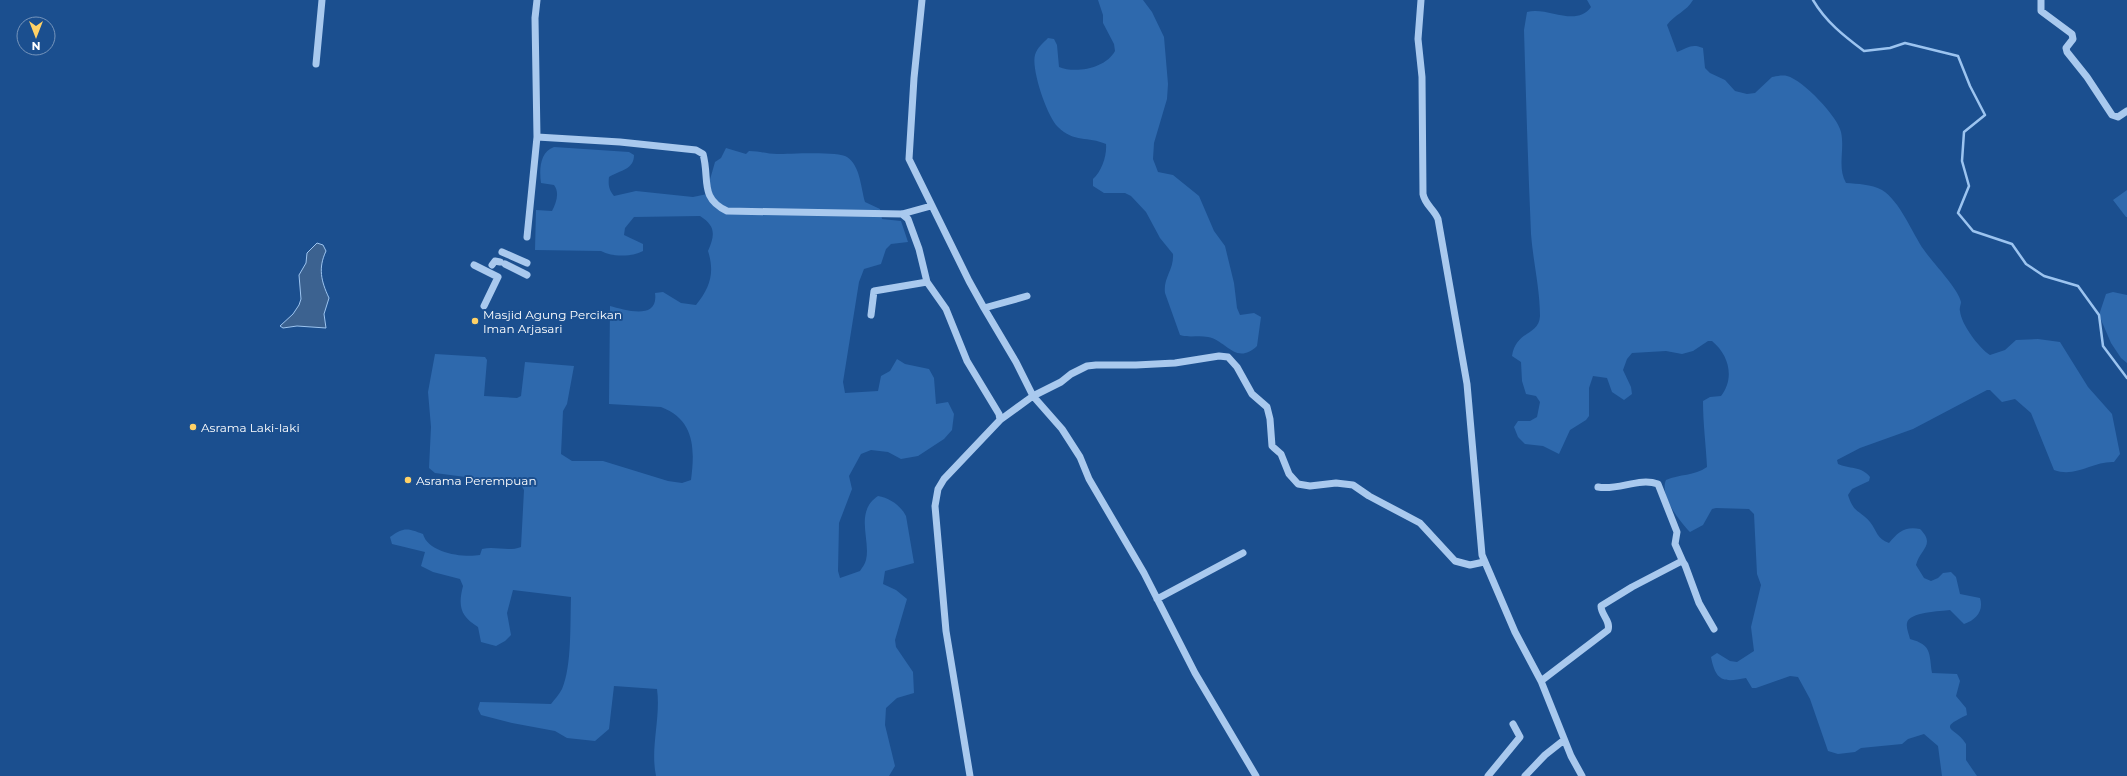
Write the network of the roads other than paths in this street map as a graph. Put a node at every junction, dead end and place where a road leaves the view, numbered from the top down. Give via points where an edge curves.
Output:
1 (322, 0) edge
2 (537, 0) edge
3 (922, 0) edge
4 (1421, 0) edge
5 (2041, 0) edge
6 (316, 64) dead end
7 (2127, 111) edge
8 (537, 137) junction
9 (931, 206) junction
10 (902, 214) junction
11 (527, 237) dead end
12 (502, 252) dead end
13 (474, 265) dead end
14 (491, 269) junction
15 (927, 282) junction
16 (1027, 296) dead end
17 (484, 306) dead end
18 (984, 308) junction
19 (871, 315) dead end
20 (1033, 396) junction
21 (1000, 420) junction
22 (1598, 487) dead end
23 (1243, 553) dead end
24 (1484, 562) junction
25 (1683, 562) junction
26 (1157, 599) junction
27 (1714, 629) dead end
28 (1541, 681) junction
29 (1513, 724) dead end
30 (1564, 740) junction
31 (970, 776) edge
32 (1256, 776) edge
33 (1488, 776) edge
34 (1525, 776) edge
35 (1582, 776) edge

1 - 6 street
2 - 8 street
3 - 9 street via 909,159
4 - 24 street via 1418,39 1422,77 1423,194 1425,202 1436,213 1438,219 1459,329 1467,384 1476,505
5 - 7 street via 2041,11 2072,34 2073,39 2066,48 2067,52 2087,76 2112,115 2118,117
8 - 10 street via 696,150 703,154 708,196 728,211
8 - 11 street
9 - 10 street
9 - 18 street
10 - 15 street via 908,219
12 - 14 street via 516,264 495,261
13 - 14 street
14 - 17 street via 498,278
15 - 19 street via 874,291
15 - 21 street via 946,309 967,361 999,414
16 - 18 street
18 - 20 street
20 - 21 street
20 - 24 street via 1087,366 1190,361 1219,356 1228,358 1237,367 1252,394 1267,407 1272,446 1281,454 1289,474 1296,482 1302,486 1336,483 1353,485 1420,523 1455,562 1470,565
20 - 26 street via 1062,429 1080,457 1089,480
21 - 31 street via 944,479 936,497 946,631
22 - 25 street via 1650,482 1658,484 1677,532 1675,542
23 - 26 street
24 - 28 street via 1515,632
25 - 27 street via 1699,603
25 - 28 street via 1632,587 1601,606 1600,609 1609,624 1608,630
26 - 32 street via 1196,673
28 - 30 street
29 - 33 street via 1520,737
30 - 34 street via 1544,755
30 - 35 street

